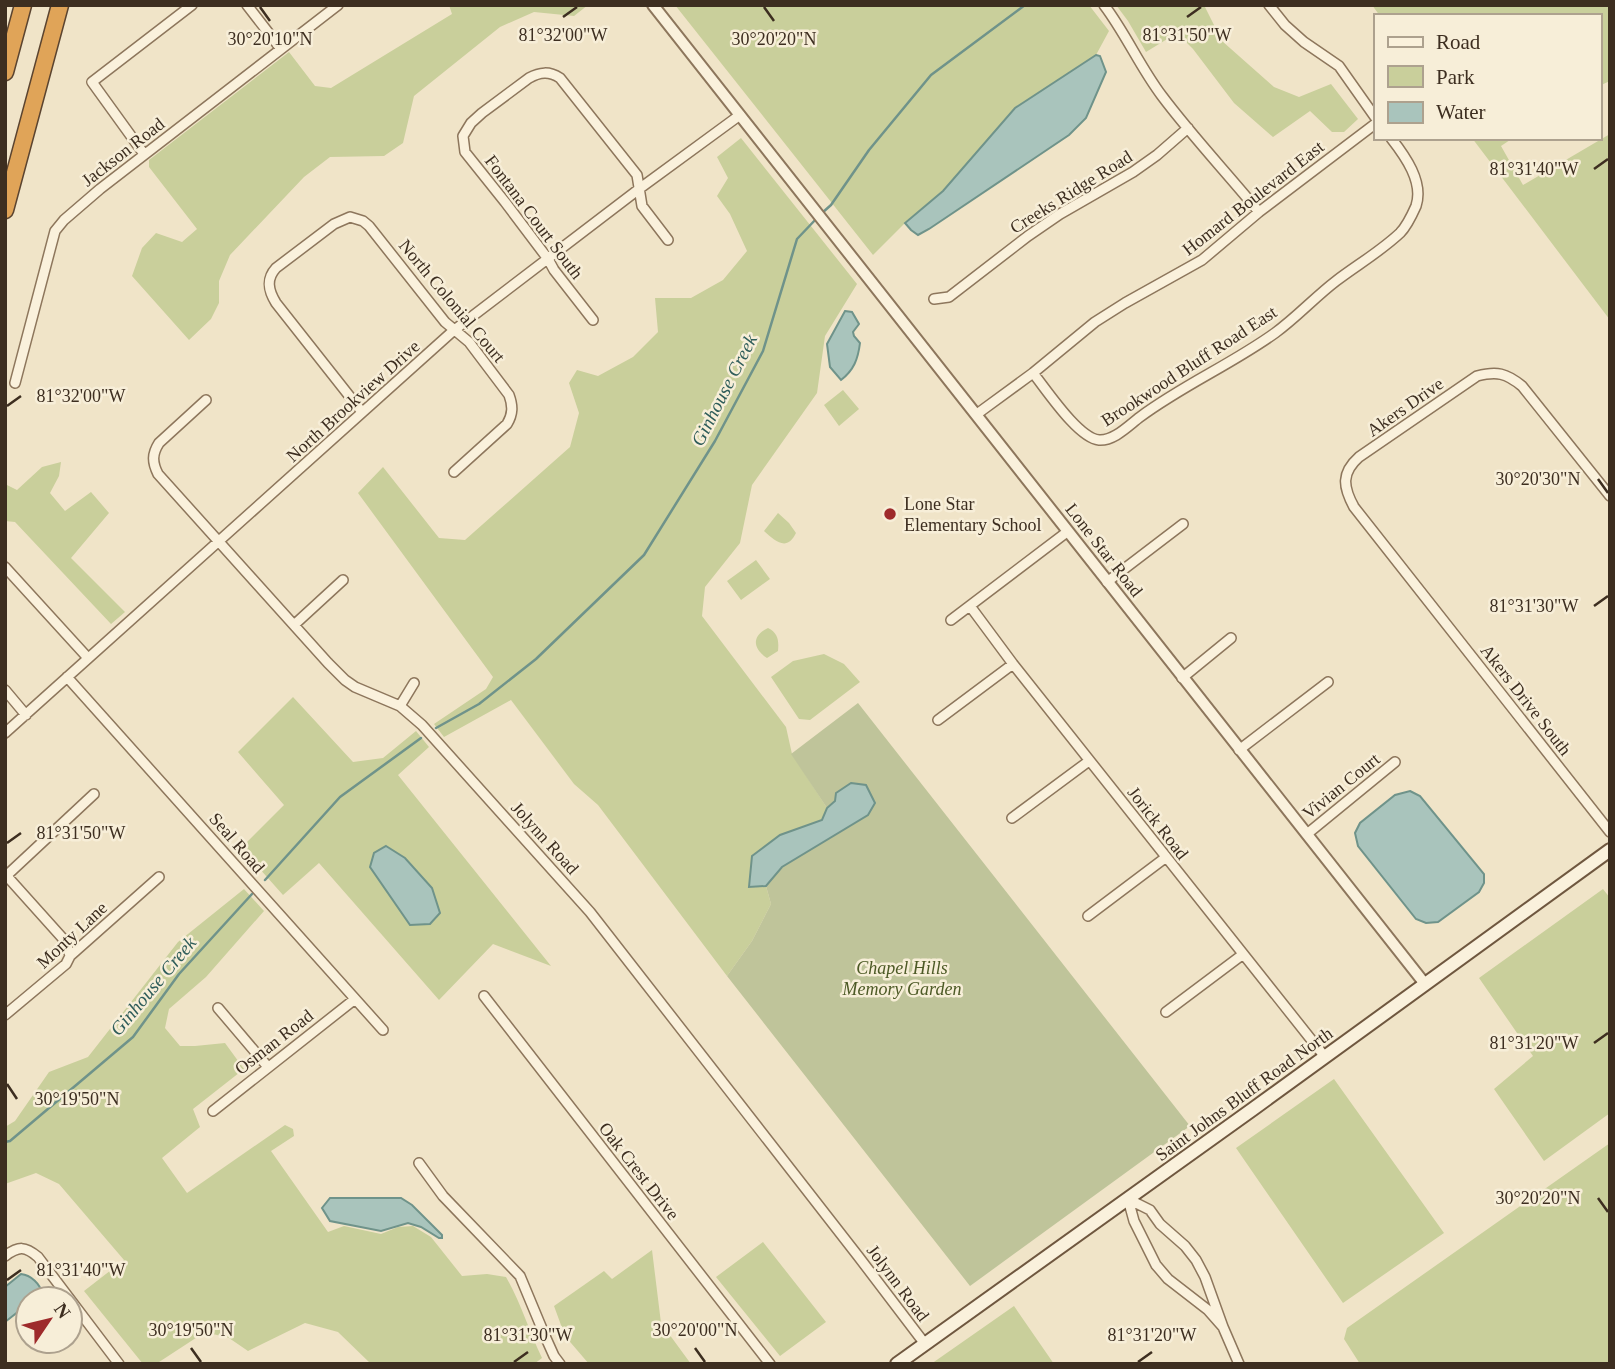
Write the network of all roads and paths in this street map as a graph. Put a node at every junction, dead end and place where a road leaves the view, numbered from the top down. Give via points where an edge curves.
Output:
1 (23, 5) edge
2 (60, 5) edge
3 (191, 5) edge
4 (247, 5) edge
5 (338, 5) edge
6 (653, 5) edge
7 (1104, 5) edge
8 (1269, 5) edge
9 (281, 49) junction
10 (5, 72) edge
11 (740, 115) junction
12 (1374, 116) edge
13 (1374, 125) edge
14 (1188, 128) junction
15 (1392, 140) edge
16 (144, 154) junction
17 (639, 189) junction
18 (5, 210) edge
19 (1259, 212) junction
20 (668, 240) dead end
21 (548, 259) junction
22 (934, 299) dead end
23 (593, 320) dead end
24 (453, 331) junction
25 (1033, 373) junction
26 (15, 383) dead end
27 (206, 400) dead end
28 (362, 412) junction
29 (977, 414) junction
30 (454, 472) dead end
31 (1345, 485) joint
32 (1610, 496) edge
33 (1184, 524) dead end
34 (1067, 532) junction
35 (220, 542) junction
36 (5, 567) edge
37 (343, 580) dead end
38 (1107, 582) junction
39 (970, 606) junction
40 (951, 620) dead end
41 (294, 625) junction
42 (1231, 638) dead end
43 (88, 658) junction
44 (1013, 664) junction
45 (66, 677) junction
46 (1182, 678) junction
47 (1328, 682) dead end
48 (414, 683) dead end
49 (5, 690) edge
50 (400, 706) junction
51 (26, 715) junction
52 (938, 720) dead end
53 (5, 733) edge
54 (1239, 750) junction
55 (1089, 761) junction
56 (1395, 762) dead end
57 (94, 794) dead end
58 (1012, 818) dead end
59 (1610, 832) edge
60 (1307, 834) junction
61 (1610, 850) edge
62 (1165, 858) junction
63 (6, 876) edge
64 (159, 877) dead end
65 (1088, 916) dead end
66 (1242, 955) junction
67 (70, 956) junction
68 (1425, 984) junction
69 (484, 996) dead end
70 (355, 999) junction
71 (218, 1008) dead end
72 (1166, 1012) dead end
73 (5, 1015) edge
74 (383, 1030) dead end
75 (1325, 1057) junction
76 (268, 1066) junction
77 (213, 1111) dead end
78 (419, 1163) dead end
79 (1128, 1199) junction
80 (5, 1256) edge
81 (1223, 1327) junction
82 (925, 1344) junction
83 (119, 1364) edge
84 (560, 1364) edge
85 (771, 1364) edge
86 (897, 1364) edge
87 (1239, 1364) edge

1 - 10 highway
2 - 18 highway
3 - 16 street via 92,82
4 - 9 street
5 - 9 street, Jackson Road
6 - 11 street, Lone Star Road
7 - 14 street
8 - 12 street via 1295,34 1339,66
9 - 16 street, Jackson Road
11 - 17 street, North Brookview Drive
11 - 29 street, Lone Star Road
13 - 19 street, Homard Boulevard East
14 - 19 street
14 - 22 street, Creeks Ridge Road via 1133,172 1060,214 949,297
15 - 25 street, Brookwood Bluff Road East via 1408,163 1418,192 1411,217 1401,232 1276,332 1107,439 1098,440 1079,430
16 - 26 street, Jackson Road via 55,231
17 - 20 street via 642,206
17 - 21 street, North Brookview Drive
17 - 21 street, Fontana Court South via 637,175 553,73 529,78 482,113 463,136 465,152
19 - 25 street, Homard Boulevard East via 1202,260 1095,322
21 - 23 street, Fontana Court South
21 - 24 street, North Brookview Drive
24 - 28 street, North Brookview Drive
24 - 28 street, North Colonial Court via 363,221 350,217 334,224 276,268 269,291 276,303
24 - 30 street, North Colonial Court via 469,342 512,404 507,424
25 - 29 street, Homard Boulevard East
27 - 35 street, Jolynn Road via 159,443 153,459 158,474
28 - 35 street, North Brookview Drive
29 - 34 street, Lone Star Road
31 - 32 street, Akers Drive via 1346,473 1359,457 1477,376 1499,373 1522,386
31 - 59 street, Akers Drive South via 1354,507
33 - 38 street
34 - 38 street, Lone Star Road
34 - 39 street
35 - 41 street, Jolynn Road
35 - 43 street, North Brookview Drive
36 - 43 street
37 - 41 street
38 - 46 street, Lone Star Road
39 - 40 street
39 - 44 street, Jorick Road
41 - 50 street, Jolynn Road via 345,680
42 - 46 street
43 - 45 street, North Brookview Drive
44 - 52 street
44 - 55 street, Jorick Road
45 - 51 street, North Brookview Drive
45 - 70 street, Seal Road
46 - 54 street, Lone Star Road
47 - 54 street
48 - 50 street
49 - 51 street
50 - 82 street, Jolynn Road via 590,912
51 - 53 street, North Brookview Drive
54 - 60 street, Lone Star Road
55 - 58 street
55 - 62 street, Jorick Road
56 - 60 street, Vivian Court
57 - 63 street
60 - 68 street, Lone Star Road
61 - 68 main road, Saint Johns Bluff Road North
62 - 65 street
62 - 66 street, Jorick Road
63 - 67 street via 66,942
64 - 67 street, Monty Lane
66 - 72 street
66 - 75 street, Jorick Road
67 - 73 street, Monty Lane
68 - 75 main road, Saint Johns Bluff Road North
69 - 85 street, Oak Crest Drive
70 - 74 street, Seal Road
70 - 76 street, Osman Road
71 - 76 street
75 - 79 main road, Saint Johns Bluff Road North
76 - 77 street, Osman Road
78 - 84 street via 443,1196 520,1276
79 - 81 street via 1156,1265
79 - 81 street via 1150,1210 1196,1260
79 - 82 main road, Saint Johns Bluff Road North
80 - 83 street via 22,1248 31,1250
81 - 87 street
82 - 86 main road, Saint Johns Bluff Road North

